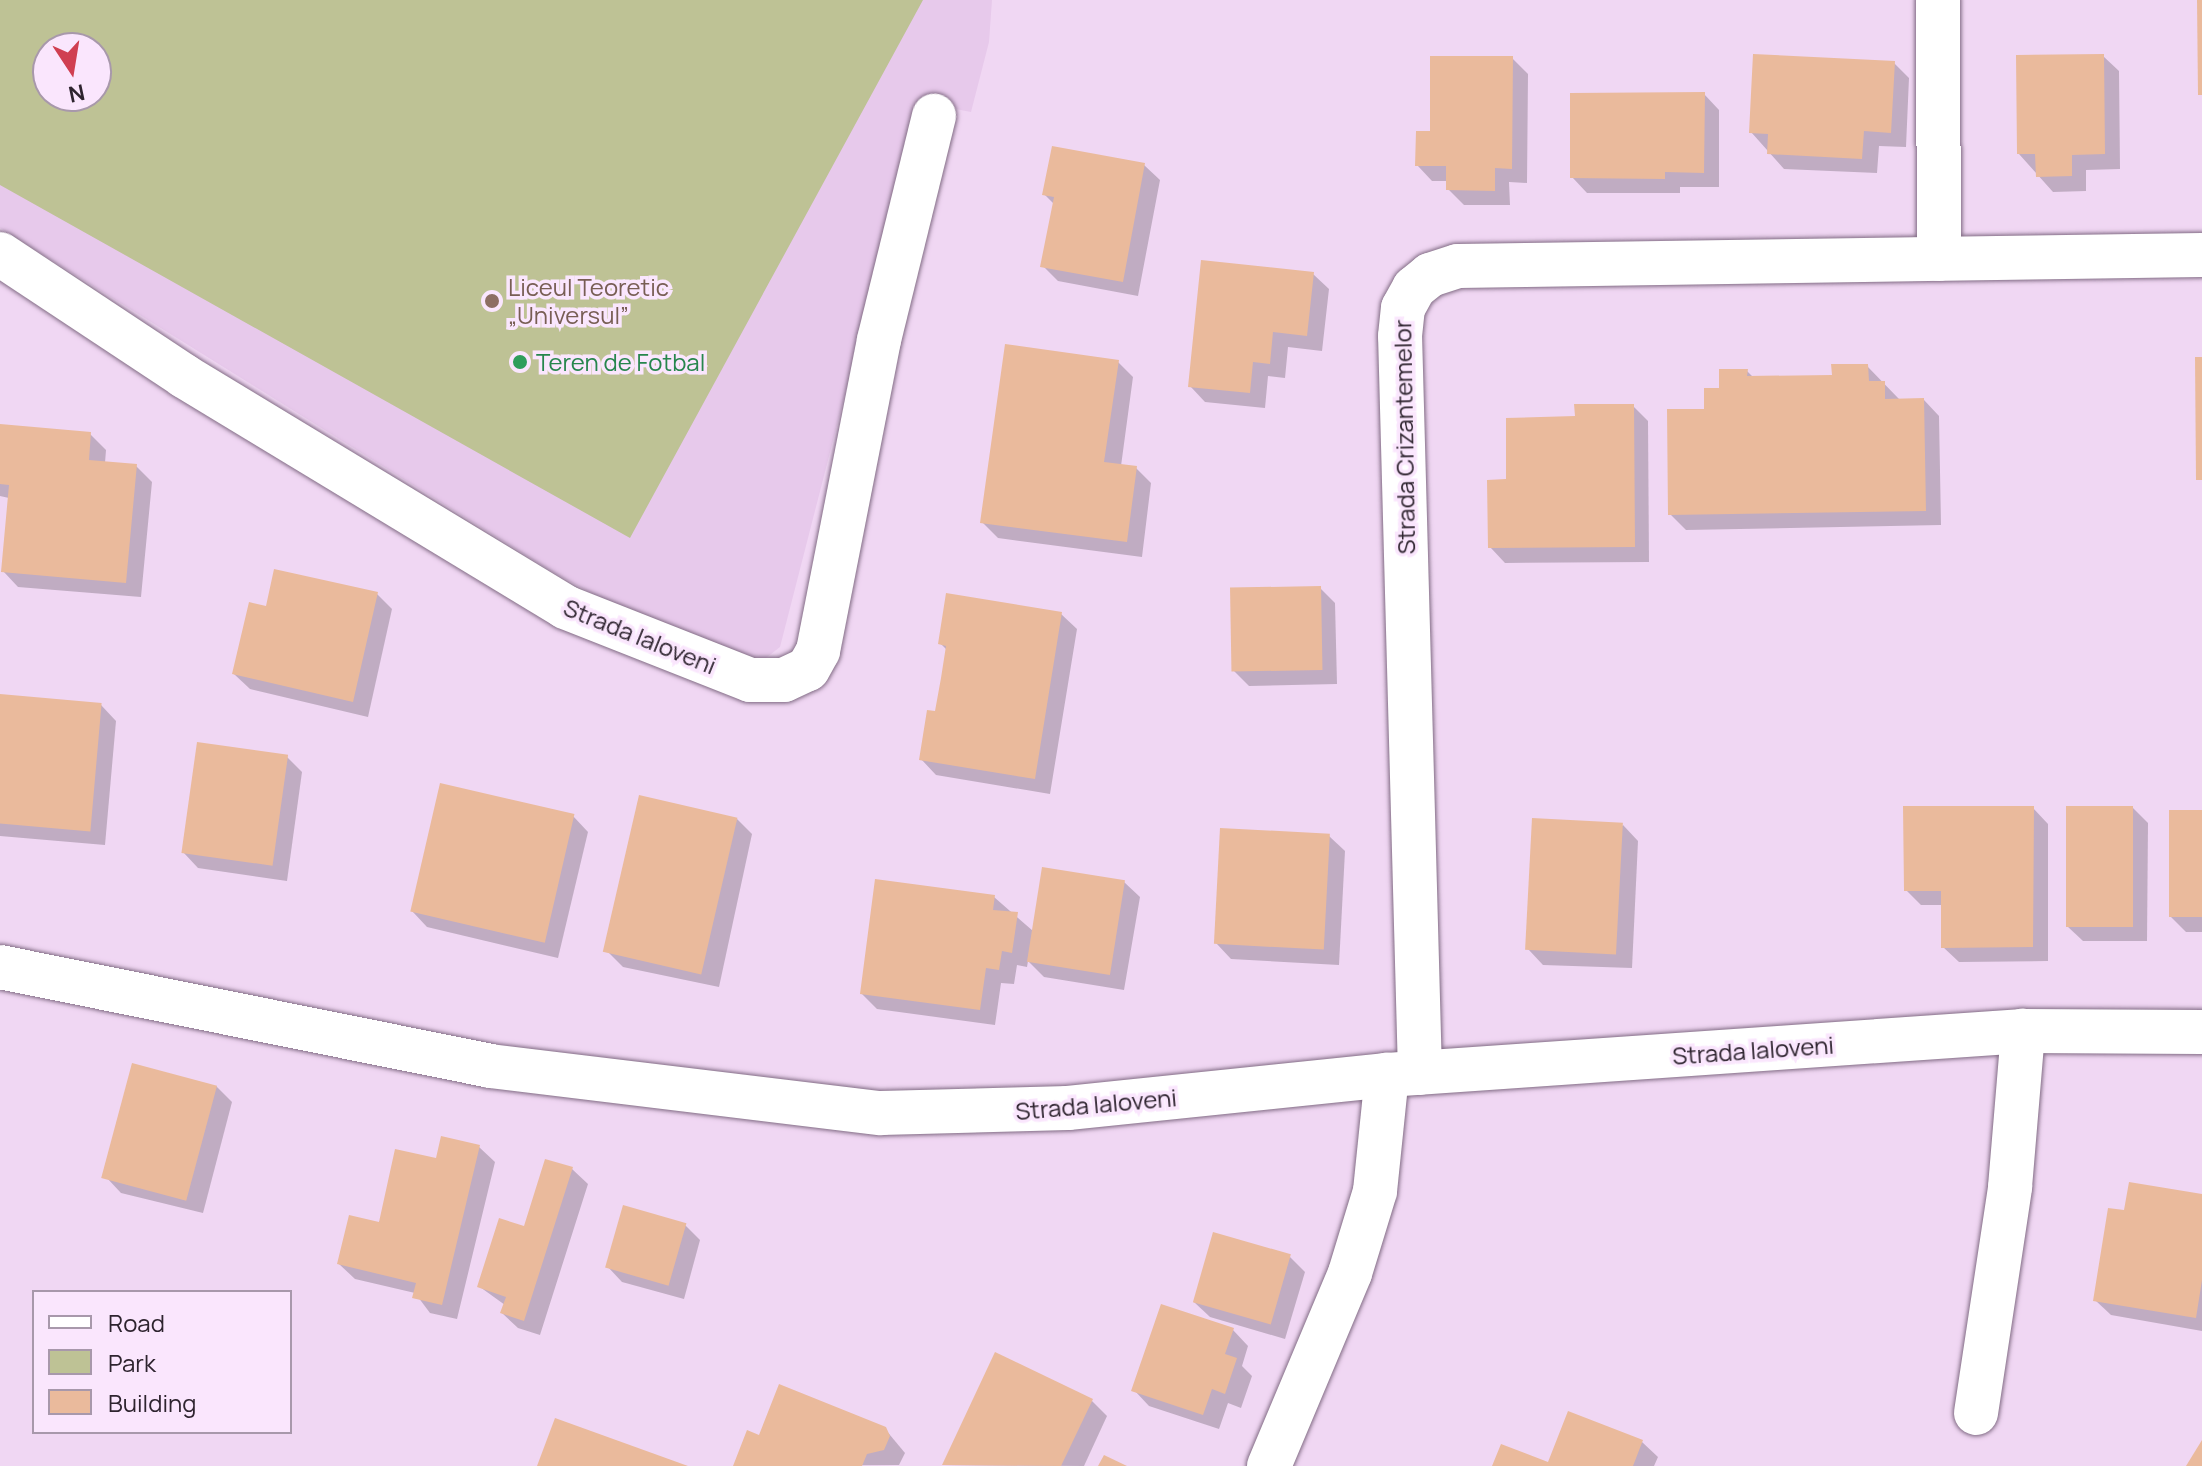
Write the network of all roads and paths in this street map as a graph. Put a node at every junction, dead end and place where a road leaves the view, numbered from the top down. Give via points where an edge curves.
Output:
1 (1938, 0) edge
2 (934, 116) dead end
3 (0, 254) edge
4 (2202, 255) edge
5 (1939, 259) junction
6 (0, 967) edge
7 (2023, 1031) junction
8 (2202, 1032) edge
9 (1404, 1074) junction
10 (1976, 1413) dead end
11 (1269, 1466) edge

1 - 5 street
2 - 3 street, Strada Ialoveni via 879,340 818,651 808,669 784,680 750,680 565,607 184,376
4 - 5 street, Strada Crizantemelor
5 - 9 street, Strada Crizantemelor via 1458,266 1430,275 1414,288 1403,308 1400,336
6 - 9 street, Strada Ialoveni via 490,1066 881,1113 1068,1108
7 - 8 street, Strada Ialoveni
7 - 9 street, Strada Ialoveni
7 - 10 street via 2010,1187
9 - 11 street via 1355,1259

